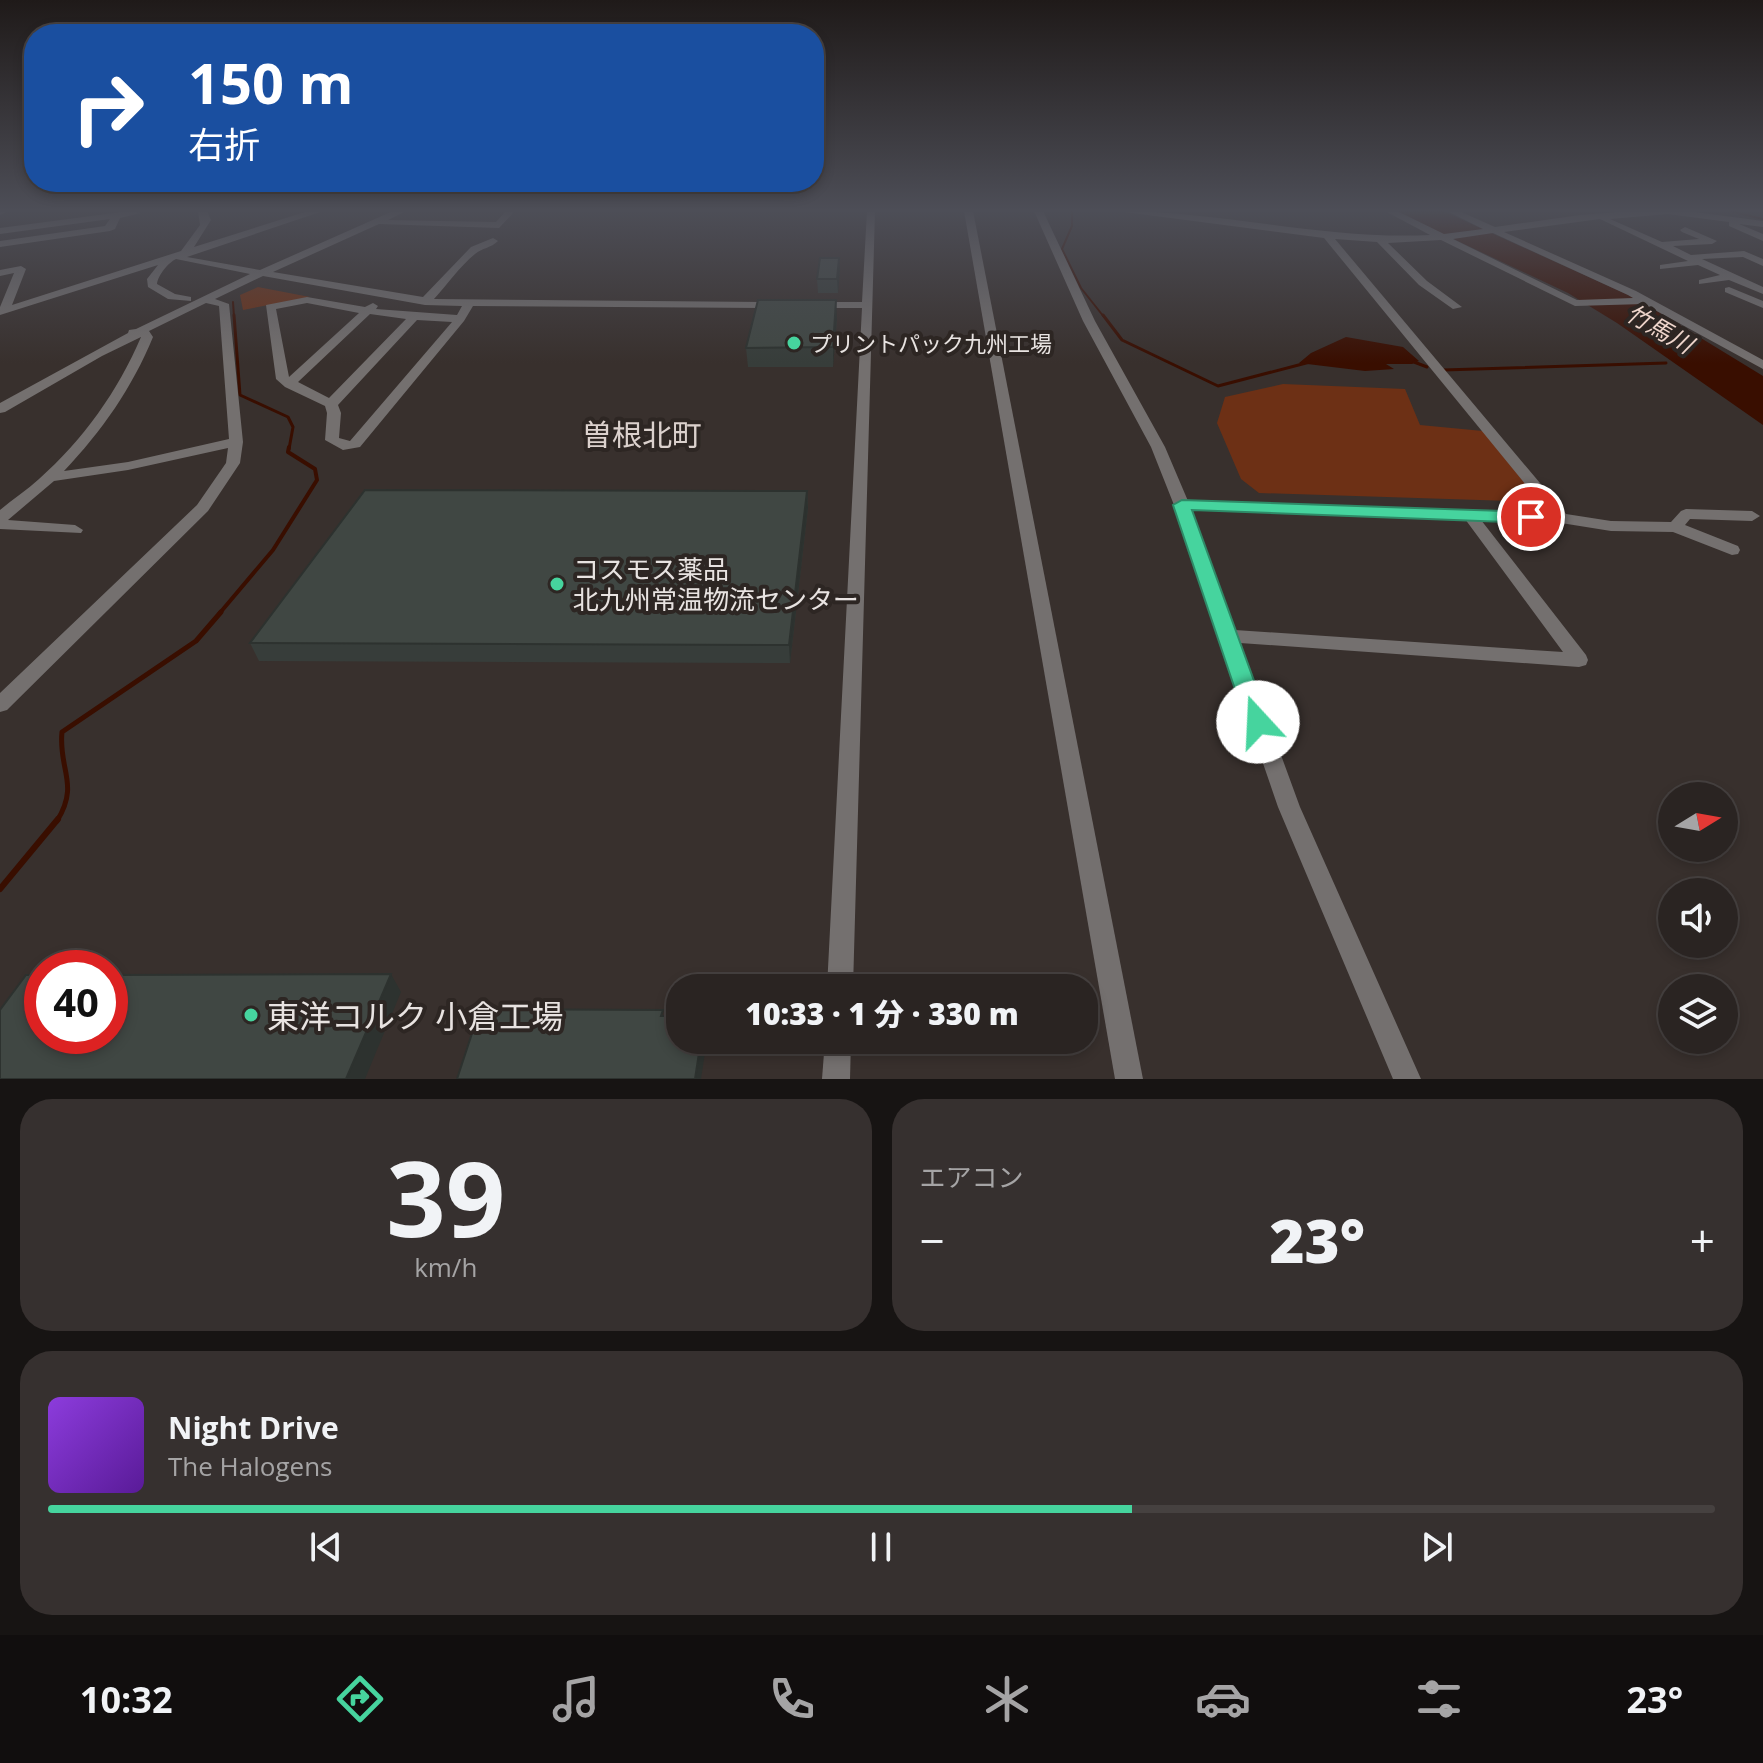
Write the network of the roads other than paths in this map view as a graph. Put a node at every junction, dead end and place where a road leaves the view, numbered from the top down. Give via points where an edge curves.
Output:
1 (166, 261) edge
2 (167, 261) edge
3 (199, 261) edge
4 (278, 261) edge
5 (463, 261) edge
6 (869, 261) edge
7 (977, 261) edge
8 (1061, 261) edge
9 (1348, 261) edge
10 (1401, 261) edge
11 (1493, 261) edge
12 (1558, 261) edge
13 (1699, 262) joint
14 (1664, 267) dead end
15 (1763, 270) edge
16 (0, 273) edge
17 (251, 273) junction
18 (1727, 274) junction
19 (1703, 282) dead end
20 (14, 286) junction
21 (327, 286) junction
22 (0, 288) edge
23 (1760, 289) edge
24 (1729, 290) dead end
25 (384, 297) junction
26 (187, 299) junction
27 (204, 299) junction
28 (1644, 301) junction
29 (221, 302) junction
30 (425, 302) junction
31 (469, 304) junction
32 (787, 305) edge
33 (803, 305) edge
34 (867, 305) junction
35 (1763, 305) edge
36 (5, 307) edge
37 (1457, 307) dead end
38 (366, 311) junction
39 (413, 318) junction
40 (460, 319) junction
41 (138, 332) junction
42 (114, 336) junction
43 (1763, 365) edge
44 (289, 384) junction
45 (0, 399) edge
46 (331, 404) junction
47 (0, 409) edge
48 (236, 442) junction
49 (51, 477) junction
50 (0, 495) edge
51 (17, 501) junction
52 (0, 504) edge
53 (1182, 505) junction
54 (1470, 516) junction
55 (1752, 516) dead end
56 (1561, 518) junction
57 (0, 522) edge
58 (1675, 527) junction
59 (75, 530) dead end
60 (1732, 550) dead end
61 (1226, 636) junction
62 (0, 705) edge
63 (841, 974) edge
64 (837, 1054) edge
65 (836, 1079) edge
66 (1129, 1079) edge
67 (1407, 1079) edge

1 - 36 street
2 - 26 street via 152,285
3 - 17 street
4 - 17 street
5 - 30 street
6 - 34 street
7 - 66 street
8 - 53 street via 1158,447
9 - 56 street
10 - 37 street
11 - 28 street via 1581,305
12 - 28 street
13 - 14 street
13 - 18 street
15 - 18 street
16 - 20 street via 21,269
17 - 21 street
17 - 26 street
17 - 27 street
18 - 19 street
18 - 23 street
20 - 22 street
20 - 36 street
21 - 25 street
21 - 29 street via 307,294 259,285
24 - 35 street
25 - 30 street
25 - 38 street
26 - 42 street
27 - 29 street
27 - 41 street
28 - 43 street
29 - 48 street
30 - 31 street
31 - 32 street
31 - 40 street
33 - 34 street
34 - 63 street
38 - 39 street
38 - 44 street
38 - 44 street via 307,300 270,307 282,379
39 - 40 street
39 - 46 street
40 - 46 street via 355,444 343,446 332,440
41 - 42 street
41 - 47 street
41 - 49 street via 147,337 133,368 98,423
42 - 45 street
44 - 46 street
48 - 49 street
48 - 62 street via 233,463 203,508
49 - 51 street
50 - 51 street
51 - 52 street
51 - 57 street
53 - 54 street
53 - 61 street
54 - 56 street
54 - 61 street via 1579,660
55 - 58 street via 1686,514
56 - 58 street via 1611,526
57 - 59 street
58 - 60 street
61 - 67 street via 1289,807
64 - 65 street

